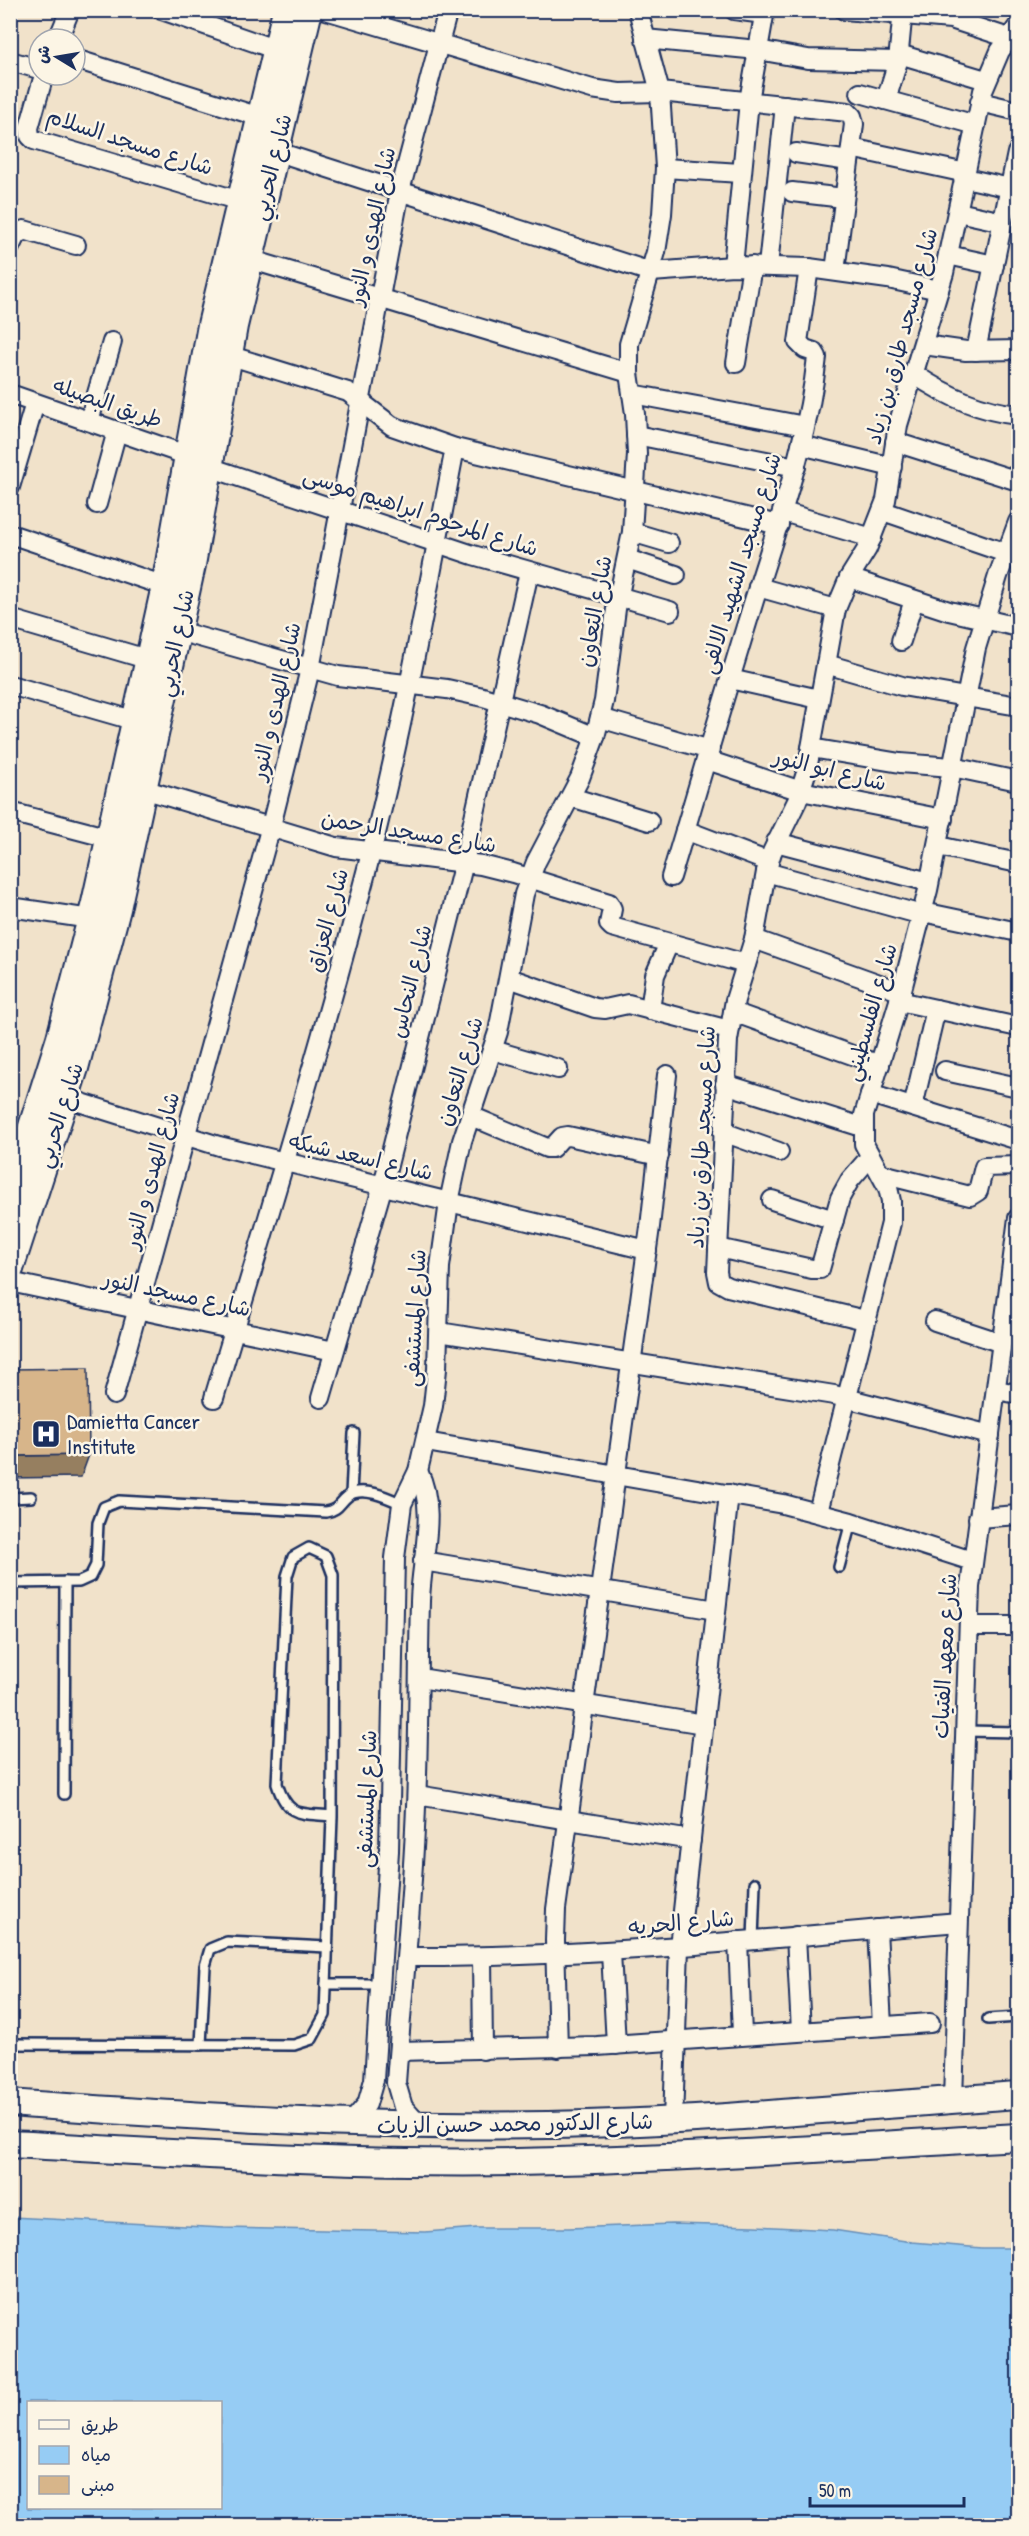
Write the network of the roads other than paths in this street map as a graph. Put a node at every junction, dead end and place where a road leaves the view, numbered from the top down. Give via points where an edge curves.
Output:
1 (70, 10) edge
2 (162, 10) edge
3 (286, 10) edge
4 (309, 10) edge
5 (326, 10) edge
6 (447, 10) edge
7 (638, 10) edge
8 (734, 10) edge
9 (844, 10) edge
10 (764, 13) edge
11 (903, 13) edge
12 (63, 27) edge
13 (1015, 35) edge
14 (645, 39) junction
15 (439, 44) junction
16 (276, 50) junction
17 (758, 50) junction
18 (898, 58) junction
19 (10, 61) edge
20 (87, 63) edge
21 (27, 66) edge
22 (986, 80) junction
23 (41, 87) edge
24 (660, 92) junction
25 (860, 93) dead end
26 (885, 100) junction
27 (748, 101) junction
28 (980, 102) junction
29 (785, 105) junction
30 (1018, 111) edge
31 (260, 117) junction
32 (975, 125) junction
33 (275, 151) junction
34 (796, 153) dead end
35 (1017, 153) dead end
36 (850, 154) junction
37 (665, 168) junction
38 (740, 173) junction
39 (965, 175) junction
40 (1010, 188) junction
41 (400, 191) junction
42 (792, 192) dead end
43 (844, 198) junction
44 (240, 201) junction
45 (957, 212) junction
46 (1003, 222) junction
47 (76, 245) dead end
48 (10, 247) edge
49 (948, 255) junction
50 (249, 259) junction
51 (994, 265) junction
52 (733, 266) junction
53 (760, 266) junction
54 (809, 268) junction
55 (835, 271) junction
56 (651, 272) junction
57 (939, 290) junction
58 (229, 295) junction
59 (380, 299) junction
60 (112, 342) dead end
61 (924, 345) junction
62 (1018, 350) edge
63 (976, 351) junction
64 (228, 355) junction
65 (736, 363) dead end
66 (629, 374) junction
67 (914, 374) junction
68 (10, 394) edge
69 (632, 394) junction
70 (360, 401) junction
71 (36, 403) junction
72 (1018, 415) edge
73 (89, 421) junction
74 (805, 426) junction
75 (117, 431) junction
76 (636, 435) junction
77 (895, 442) junction
78 (801, 445) junction
79 (455, 448) junction
80 (199, 461) junction
81 (796, 466) junction
82 (892, 467) junction
83 (1018, 481) edge
84 (10, 487) edge
85 (636, 491) junction
86 (97, 504) dead end
87 (340, 510) junction
88 (883, 511) junction
89 (781, 518) junction
90 (1018, 522) edge
91 (632, 532) junction
92 (10, 534) edge
93 (872, 538) junction
94 (437, 543) junction
95 (669, 543) dead end
96 (1012, 547) edge
97 (627, 559) junction
98 (529, 572) junction
99 (676, 575) dead end
100 (849, 578) junction
101 (165, 586) junction
102 (758, 587) junction
103 (619, 596) junction
104 (914, 600) junction
105 (836, 609) junction
106 (670, 611) dead end
107 (10, 618) edge
108 (984, 620) junction
109 (1018, 627) edge
110 (178, 631) junction
111 (901, 641) dead end
112 (150, 660) junction
113 (826, 664) junction
114 (310, 669) junction
115 (730, 679) junction
116 (10, 685) edge
117 (409, 685) junction
118 (965, 695) junction
119 (819, 699) junction
120 (502, 701) junction
121 (1018, 706) edge
122 (600, 718) junction
123 (140, 737) junction
124 (595, 737) junction
125 (812, 748) junction
126 (708, 755) junction
127 (952, 767) junction
128 (1018, 781) edge
129 (143, 789) junction
130 (801, 791) junction
131 (571, 797) junction
132 (10, 812) edge
133 (943, 819) junction
134 (649, 821) dead end
135 (271, 826) junction
136 (685, 830) junction
137 (109, 838) junction
138 (776, 842) junction
139 (938, 846) junction
140 (371, 853) junction
141 (464, 862) junction
142 (1018, 863) edge
143 (767, 867) junction
144 (671, 877) dead end
145 (529, 878) junction
146 (930, 882) junction
147 (10, 907) edge
148 (922, 913) junction
149 (91, 919) junction
150 (1018, 932) edge
151 (754, 939) junction
152 (669, 943) junction
153 (746, 964) junction
154 (509, 978) junction
155 (901, 996) junction
156 (936, 1009) junction
157 (650, 1010) junction
158 (733, 1012) junction
159 (1018, 1027) edge
160 (729, 1030) junction
161 (494, 1050) junction
162 (880, 1065) junction
163 (558, 1069) dead end
164 (945, 1071) dead end
165 (667, 1075) dead end
166 (725, 1084) junction
167 (1018, 1087) edge
168 (870, 1094) junction
169 (66, 1098) junction
170 (913, 1107) junction
171 (471, 1116) junction
172 (862, 1127) junction
173 (723, 1132) junction
174 (185, 1136) junction
175 (1018, 1140) edge
176 (779, 1152) dead end
177 (659, 1156) junction
178 (870, 1157) junction
179 (285, 1163) junction
180 (1018, 1166) edge
181 (882, 1174) junction
182 (383, 1185) junction
183 (10, 1196) edge
184 (772, 1200) dead end
185 (449, 1202) junction
186 (1018, 1218) edge
187 (834, 1220) junction
188 (718, 1248) junction
189 (647, 1250) junction
190 (10, 1269) edge
191 (1015, 1277) edge
192 (10, 1282) edge
193 (137, 1310) junction
194 (865, 1320) junction
195 (935, 1322) dead end
196 (235, 1330) junction
197 (439, 1332) junction
198 (1002, 1343) junction
199 (334, 1351) junction
200 (631, 1363) junction
201 (996, 1390) junction
202 (1018, 1394) edge
203 (114, 1395) dead end
204 (214, 1398) dead end
205 (321, 1398) dead end
206 (846, 1398) junction
207 (354, 1433) dead end
208 (990, 1435) junction
209 (426, 1442) junction
210 (418, 1471) junction
211 (616, 1475) junction
212 (351, 1494) junction
213 (729, 1494) junction
214 (31, 1497) dead end
215 (10, 1498) edge
216 (402, 1504) junction
217 (818, 1512) junction
218 (1018, 1515) edge
219 (978, 1518) junction
220 (851, 1522) junction
221 (423, 1561) junction
222 (972, 1561) junction
223 (839, 1567) dead end
224 (65, 1582) junction
225 (10, 1583) edge
226 (600, 1591) junction
227 (716, 1610) junction
228 (969, 1626) junction
229 (1018, 1626) edge
230 (420, 1678) junction
231 (584, 1705) junction
232 (704, 1724) junction
233 (965, 1731) junction
234 (1018, 1732) edge
235 (64, 1794) dead end
236 (417, 1795) junction
237 (332, 1816) junction
238 (568, 1820) junction
239 (691, 1840) junction
240 (755, 1883) dead end
241 (958, 1922) junction
242 (877, 1929) junction
243 (796, 1936) junction
244 (746, 1941) junction
245 (327, 1947) junction
246 (679, 1947) junction
247 (611, 1952) junction
248 (555, 1955) junction
249 (407, 1957) junction
250 (482, 1957) junction
251 (326, 1984) junction
252 (381, 1984) junction
253 (405, 1984) junction
254 (1018, 2017) edge
255 (988, 2019) dead end
256 (930, 2023) dead end
257 (882, 2026) junction
258 (801, 2031) junction
259 (742, 2034) junction
260 (674, 2040) junction
261 (10, 2044) edge
262 (201, 2045) junction
263 (616, 2045) junction
264 (558, 2048) junction
265 (483, 2050) junction
266 (399, 2051) junction
267 (1018, 2095) edge
268 (953, 2099) junction
269 (10, 2103) edge
270 (673, 2121) junction
271 (350, 2124) junction
272 (419, 2125) junction
273 (1018, 2137) edge
274 (10, 2144) edge

1 - 12 street
2 - 16 street
3 - 16 street, شارع الحربي
4 - 33 street, شارع الحربي
5 - 15 street
6 - 15 street, شارع الهدى و النور
7 - 14 street, شارع التعاون
8 - 10 street
9 - 11 street
10 - 17 street
11 - 13 street via 951,19
11 - 18 street
13 - 22 street, شارع مسجد طارق بن زياد
14 - 17 street
14 - 24 street, شارع التعاون
15 - 24 street via 592,89
15 - 41 street, شارع الهدى و النور
16 - 31 street, شارع الحربي
17 - 18 street via 808,59
17 - 27 street
18 - 22 street
18 - 26 street
19 - 21 street
20 - 31 street
22 - 28 street, شارع مسجد طارق بن زياد
23 - 44 street, شارع مسجد السلام via 29,128 34,140
24 - 27 street
24 - 37 street, شارع التعاون
25 - 26 street
26 - 32 street
27 - 29 street
27 - 38 street
28 - 30 street
28 - 32 street, شارع مسجد طارق بن زياد
29 - 36 street via 851,114 854,121
29 - 53 street
31 - 44 street, شارع الحربي
32 - 39 street, شارع مسجد طارق بن زياد
33 - 41 street
33 - 50 street, شارع الحربي
34 - 36 street
35 - 40 street
36 - 39 street
36 - 43 street
37 - 38 street
37 - 56 street, شارع التعاون via 662,214
38 - 52 street
39 - 40 street
39 - 45 street, شارع مسجد طارق بن زياد
40 - 46 street
41 - 56 street
41 - 59 street, شارع الهدى و النور
42 - 43 street
43 - 55 street
44 - 58 street, شارع الحربي
45 - 46 street
45 - 49 street, شارع مسجد طارق بن زياد
46 - 51 street
47 - 48 street via 24,230
49 - 51 street
49 - 57 street, شارع مسجد طارق بن زياد
50 - 58 street, شارع الحربي
50 - 59 street
51 - 63 street
52 - 53 street
52 - 56 street
53 - 54 street
53 - 65 street
54 - 55 street
54 - 74 street, شارع مسجد الشهيد الالفى via 798,342 817,357
55 - 57 street
56 - 66 street, شارع التعاون via 632,329
57 - 61 street, شارع مسجد طارق بن زياد
58 - 64 street, شارع الحربي
58 - 80 street, شارع الحربي
59 - 66 street
59 - 70 street, شارع الهدى و النور
60 - 73 street
61 - 63 street
61 - 67 street, شارع مسجد طارق بن زياد
62 - 63 street
64 - 70 street via 340,389
64 - 80 street, شارع الحربي
66 - 69 street, شارع التعاون
67 - 72 street via 960,400
67 - 77 street, شارع مسجد طارق بن زياد
68 - 71 street, طريق البصيله
69 - 74 street
69 - 76 street, شارع التعاون
70 - 79 street via 399,429
70 - 87 street, شارع الهدى و النور
71 - 73 street, طريق البصيله
71 - 84 street
73 - 75 street, طريق البصيله
74 - 78 street, شارع مسجد الشهيد الالفى
75 - 80 street, طريق البصيله
75 - 86 street
76 - 81 street
76 - 85 street, شارع التعاون
77 - 82 street, شارع مسجد طارق بن زياد
77 - 83 street
78 - 81 street, شارع مسجد الشهيد الالفى
78 - 82 street
79 - 85 street
79 - 94 street, شارع العزاق
80 - 87 street, شارع المرحوم ابراهيم موسى
80 - 101 street, شارع الحربي
80 - 110 street, شارع الحربي
81 - 89 street, شارع مسجد الشهيد الالفى
82 - 88 street, شارع مسجد طارق بن زياد
85 - 89 street
85 - 91 street, شارع التعاون
87 - 94 street, شارع المرحوم ابراهيم موسى
87 - 114 street, شارع الهدى و النور
88 - 93 street, شارع مسجد طارق بن زياد
88 - 96 street
89 - 93 street
89 - 102 street, شارع مسجد الشهيد الالفى
90 - 96 street, شارع الفلسطيني
91 - 95 street
91 - 97 street, شارع التعاون
92 - 101 street
93 - 100 street, شارع مسجد طارق بن زياد
94 - 98 street, شارع المرحوم ابراهيم موسى
94 - 117 street, شارع العزاق
96 - 108 street, شارع الفلسطيني
97 - 99 street
97 - 103 street, شارع التعاون
98 - 103 street, شارع المرحوم ابراهيم موسى
98 - 120 street, شارع النحاس
100 - 104 street
100 - 105 street, شارع مسجد طارق بن زياد
101 - 112 street, شارع الحربي
102 - 105 street
102 - 115 street, شارع مسجد الشهيد الالفى
103 - 106 street, شارع المرحوم ابراهيم موسى
103 - 122 street, شارع التعاون
104 - 108 street
104 - 111 street
105 - 113 street, شارع مسجد طارق بن زياد
107 - 112 street
108 - 109 street
108 - 118 street, شارع الفلسطيني
110 - 114 street
110 - 123 street, شارع الحربي
112 - 123 street, شارع الحربي
113 - 118 street via 902,686
113 - 119 street, شارع مسجد طارق بن زياد
114 - 117 street
114 - 135 street, شارع الهدى و النور
115 - 119 street
115 - 126 street, شارع مسجد الشهيد الالفى
116 - 123 street
117 - 120 street
117 - 140 street, شارع العزاق
118 - 121 street
118 - 127 street, شارع الفلسطيني
119 - 125 street, شارع مسجد طارق بن زياد
120 - 124 street
120 - 141 street, شارع النحاس
122 - 124 street, شارع التعاون
122 - 126 street, شارع ابو النور
123 - 129 street, شارع الحربي
123 - 137 street, شارع الحربي
124 - 131 street, شارع التعاون
125 - 127 street via 900,763
125 - 130 street, شارع مسجد طارق بن زياد
126 - 130 street, شارع ابو النور
126 - 136 street, شارع مسجد الشهيد الالفى
127 - 128 street
127 - 133 street, شارع الفلسطيني
129 - 135 street, شارع مسجد الرحمن
129 - 169 street, شارع الحربي via 108,943
130 - 133 street, شارع ابو النور
130 - 138 street, شارع مسجد طارق بن زياد
131 - 134 street
131 - 145 street, شارع التعاون
132 - 137 street
133 - 139 street, شارع الفلسطيني
135 - 140 street, شارع مسجد الرحمن via 319,843
135 - 174 street, شارع الهدى و النور
136 - 143 street
136 - 144 street, شارع مسجد الشهيد الالفى
137 - 149 street, شارع الحربي
138 - 143 street, شارع مسجد طارق بن زياد
138 - 146 street
139 - 142 street
139 - 146 street, شارع الفلسطيني
140 - 141 street, شارع مسجد الرحمن
140 - 179 street, شارع العزاق
141 - 145 street, شارع مسجد الرحمن
141 - 182 street, شارع النحاس
143 - 148 street
143 - 151 street, شارع مسجد طارق بن زياد
145 - 152 street, شارع مسجد الرحمن via 609,903 610,926
145 - 154 street, شارع التعاون
146 - 148 street, شارع الفلسطيني
147 - 149 street
148 - 150 street
148 - 155 street, شارع الفلسطيني
149 - 183 street, شارع الحربي via 54,1061
151 - 153 street, شارع مسجد طارق بن زياد
151 - 155 street
152 - 153 street
152 - 157 street via 655,975
153 - 158 street, شارع مسجد طارق بن زياد
154 - 157 street via 595,1008 628,1004
154 - 161 street, شارع التعاون
155 - 156 street
155 - 162 street, شارع الفلسطيني
156 - 159 street
156 - 170 street
157 - 160 street
158 - 160 street, شارع مسجد طارق بن زياد
158 - 162 street
160 - 166 street, شارع مسجد طارق بن زياد
161 - 163 street
161 - 171 street, شارع التعاون
162 - 168 street, شارع الفلسطيني
164 - 167 street
165 - 177 street
166 - 172 street
166 - 173 street, شارع مسجد طارق بن زياد
168 - 170 street
168 - 172 street, شارع الفلسطيني
169 - 174 street, شارع اسعد شبكه
169 - 190 street, شارع الحربي
170 - 175 street
171 - 177 street via 549,1148 568,1136
171 - 185 street, شارع التعاون
172 - 178 street, شارع الفلسطيني
173 - 176 street
173 - 188 street, شارع مسجد طارق بن زياد
174 - 179 street, شارع اسعد شبكه
174 - 193 street, شارع الهدى و النور
177 - 189 street
178 - 181 street, شارع الفلسطيني
178 - 187 street via 845,1189
179 - 182 street, شارع اسعد شبكه
179 - 196 street, شارع العزاق
180 - 181 street via 984,1167 978,1191 970,1196
181 - 194 street, شارع الفلسطيني via 891,1201 891,1223
182 - 185 street, شارع اسعد شبكه
182 - 199 street, شارع النحاس
184 - 187 street
185 - 189 street, شارع اسعد شبكه
185 - 197 street, شارع المستشفى via 440,1267
186 - 191 street, شارع معهد الفتيات
187 - 188 street via 822,1265 816,1270
188 - 194 street, شارع مسجد طارق بن زياد via 717,1277 723,1286
189 - 200 street
191 - 198 street, شارع معهد الفتيات
192 - 193 street, شارع مسجد النور
193 - 196 street, شارع مسجد النور
193 - 203 street, شارع الهدى و النور
194 - 206 street, شارع الفلسطيني
195 - 198 street
196 - 199 street, شارع مسجد النور
196 - 204 street, شارع العزاق
197 - 200 street
197 - 209 street, شارع المستشفى
198 - 201 street, شارع معهد الفتيات
199 - 205 street, شارع النحاس
200 - 206 street
200 - 211 street
201 - 202 street
201 - 208 street, شارع معهد الفتيات
206 - 208 street
206 - 217 street, شارع الفلسطيني
207 - 212 lane
208 - 219 street, شارع معهد الفتيات
209 - 210 street, شارع المستشفى
209 - 211 street
210 - 216 street, شارع المستشفى
210 - 221 street via 428,1506
211 - 213 street
211 - 226 street
212 - 216 lane via 376,1495
212 - 224 lane via 338,1508 326,1512 119,1501 104,1507 98,1523 96,1565 90,1577
213 - 217 street
213 - 227 street
214 - 215 lane
216 - 252 street, شارع المستشفى via 393,1585 390,1818
217 - 220 street
218 - 219 street
219 - 222 street, شارع معهد الفتيات
220 - 222 street
220 - 223 lane
221 - 226 street
221 - 230 street
222 - 228 street, شارع معهد الفتيات
224 - 225 lane
224 - 235 lane
226 - 227 street
226 - 231 street
227 - 232 street
228 - 229 street
228 - 233 street, شارع معهد الفتيات
230 - 231 street
230 - 236 street
231 - 232 street
231 - 238 street
232 - 239 street
233 - 234 lane
233 - 241 street, شارع معهد الفتيات
236 - 238 street
236 - 249 street
237 - 237 lane via 333,1575 326,1556 309,1548 293,1557 287,1576 277,1784 282,1802 297,1813
237 - 245 lane
238 - 239 street
238 - 248 street via 555,1917
239 - 246 street
240 - 244 lane
241 - 242 street, شارع الحريه
241 - 268 street, شارع معهد الفتيات
242 - 243 street, شارع الحريه
242 - 257 street
243 - 244 street, شارع الحريه
243 - 258 street
244 - 246 street, شارع الحريه
244 - 259 street
245 - 251 lane
245 - 262 lane via 227,1942 210,1949 205,1966
246 - 247 street, شارع الحريه
246 - 260 street
247 - 248 street, شارع الحريه
247 - 263 street
248 - 250 street, شارع الحريه
248 - 264 street
249 - 250 street, شارع الحريه
249 - 253 street
250 - 265 street
251 - 252 lane
251 - 262 lane via 325,2015 312,2039 294,2045
252 - 253 street
252 - 271 street, شارع المستشفى via 373,2088 362,2111
253 - 266 street
254 - 255 lane
256 - 257 street
257 - 258 street
258 - 259 street
259 - 260 street
260 - 263 street
260 - 270 street
261 - 262 lane
263 - 264 street
264 - 265 street
265 - 266 street
266 - 272 street via 397,2091 407,2114
267 - 268 street, شارع الدكتور محمد حسن الزيات
268 - 270 street, شارع الدكتور محمد حسن الزيات
269 - 271 street, شارع الدكتور محمد حسن الزيات
270 - 272 street, شارع الدكتور محمد حسن الزيات
271 - 272 street, شارع الدكتور محمد حسن الزيات
273 - 274 street, شارع الدكتور محمد حسن الزيات via 505,2162 276,2159

